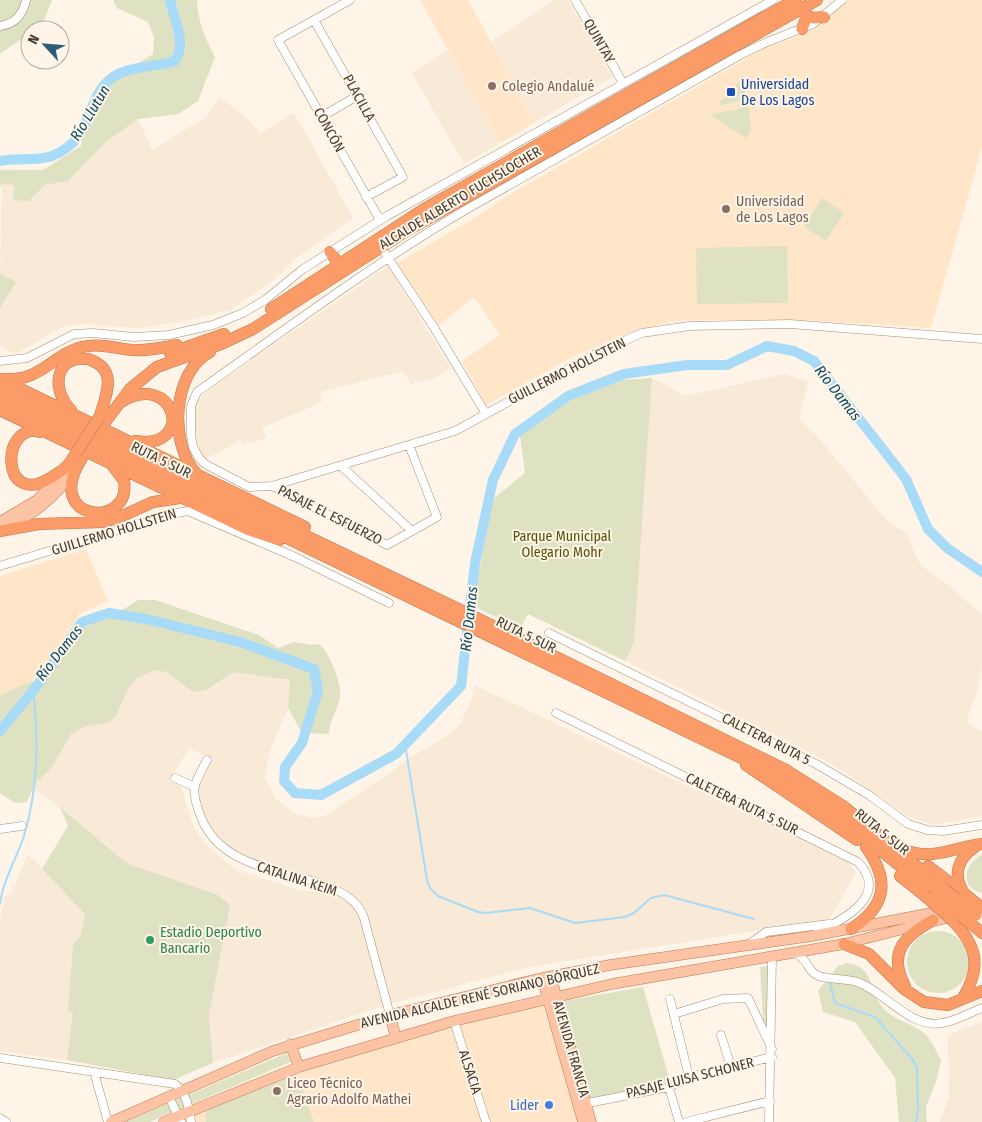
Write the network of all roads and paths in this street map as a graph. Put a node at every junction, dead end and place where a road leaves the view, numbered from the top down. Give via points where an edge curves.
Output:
1 (26, 0) edge
2 (350, 0) edge
3 (575, 0) edge
4 (774, 0) edge
5 (817, 0) edge
6 (842, 0) edge
7 (799, 7) edge
8 (824, 17) junction
9 (314, 20) junction
10 (0, 26) edge
11 (802, 30) junction
12 (623, 83) junction
13 (644, 84) junction
14 (357, 96) junction
15 (640, 105) junction
16 (321, 117) junction
17 (366, 197) junction
18 (380, 220) junction
19 (381, 247) junction
20 (330, 252) junction
21 (389, 258) junction
22 (339, 264) junction
23 (232, 340) junction
24 (982, 340) edge
25 (204, 341) junction
26 (0, 361) edge
27 (0, 379) edge
28 (0, 388) edge
29 (0, 399) edge
30 (114, 408) junction
31 (0, 410) edge
32 (486, 414) junction
33 (80, 417) junction
34 (103, 418) junction
35 (54, 434) junction
36 (125, 438) junction
37 (409, 445) junction
38 (105, 459) junction
39 (341, 466) junction
40 (71, 468) junction
41 (200, 476) junction
42 (272, 486) junction
43 (256, 488) joint
44 (183, 498) junction
45 (0, 522) edge
46 (0, 530) edge
47 (412, 532) junction
48 (330, 558) junction
49 (361, 562) junction
50 (0, 566) edge
51 (389, 603) dead end
52 (447, 609) junction
53 (549, 633) dead end
54 (502, 635) junction
55 (556, 713) dead end
56 (732, 752) junction
57 (206, 760) dead end
58 (175, 778) dead end
59 (193, 786) junction
60 (855, 815) junction
61 (982, 825) edge
62 (22, 826) dead end
63 (0, 829) edge
64 (981, 844) edge
65 (866, 847) junction
66 (906, 850) junction
67 (940, 891) junction
68 (962, 891) junction
69 (982, 904) edge
70 (974, 914) edge
71 (933, 920) junction
72 (836, 924) junction
73 (851, 929) junction
74 (982, 934) edge
75 (812, 936) junction
76 (844, 944) junction
77 (746, 946) junction
78 (814, 950) junction
79 (794, 953) junction
80 (772, 958) junction
81 (610, 966) junction
82 (810, 966) junction
83 (546, 978) junction
84 (612, 984) junction
85 (982, 991) edge
86 (912, 995) junction
87 (552, 998) junction
88 (670, 999) dead end
89 (955, 1003) junction
90 (982, 1008) edge
91 (674, 1014) junction
92 (390, 1015) junction
93 (454, 1021) junction
94 (720, 1035) dead end
95 (396, 1038) junction
96 (290, 1044) junction
97 (772, 1053) junction
98 (0, 1058) edge
99 (299, 1068) junction
100 (731, 1068) junction
101 (94, 1072) junction
102 (689, 1077) junction
103 (669, 1087) junction
104 (182, 1092) junction
105 (169, 1097) junction
106 (770, 1101) junction
107 (582, 1104) junction
108 (190, 1111) junction
109 (0, 1118) edge
110 (179, 1119) edge
111 (6, 1122) edge
112 (110, 1122) edge
113 (164, 1122) edge
114 (191, 1122) edge
115 (486, 1122) edge
116 (583, 1122) edge
117 (591, 1122) edge
118 (679, 1122) edge
119 (686, 1122) edge
120 (769, 1122) edge

1 - 10 street via 22,14 15,22
2 - 9 street
3 - 12 street, QUINTAY
4 - 12 street, ALCALDE ALBERTO FUCHSLOCHER
5 - 7 highway, ALCALDE ALBERTO FUCHSLOCHER
6 - 8 street, ALCALDE ALBERTO FUCHSLOCHER
7 - 8 highway via 814,18
7 - 11 highway
7 - 13 highway, ALCALDE ALBERTO FUCHSLOCHER
7 - 15 highway, ALCALDE ALBERTO FUCHSLOCHER
8 - 11 street, ALCALDE ALBERTO FUCHSLOCHER
9 - 14 street, PLACILLA
9 - 16 street, CONCÓN via 278,40
11 - 15 street, ALCALDE ALBERTO FUCHSLOCHER via 780,36
12 - 18 street, ALCALDE ALBERTO FUCHSLOCHER
13 - 15 highway via 639,90
13 - 22 highway, ALCALDE ALBERTO FUCHSLOCHER via 424,209
14 - 16 street
14 - 17 street, PLACILLA via 403,177
15 - 19 highway, ALCALDE ALBERTO FUCHSLOCHER
15 - 21 street, ALCALDE ALBERTO FUCHSLOCHER
16 - 17 street, CONCÓN
17 - 18 street, CONCÓN
18 - 20 street, ALCALDE ALBERTO FUCHSLOCHER
19 - 21 street
19 - 23 highway, ALCALDE ALBERTO FUCHSLOCHER
20 - 22 highway
20 - 26 street, ALCALDE ALBERTO FUCHSLOCHER via 258,305 213,325 158,336 80,333 62,338 27,358
21 - 32 street
21 - 43 street, ALCALDE ALBERTO FUCHSLOCHER via 195,395 191,406 191,435 199,458 205,464
22 - 25 highway, ALCALDE ALBERTO FUCHSLOCHER via 261,316
23 - 30 highway, ALCALDE ALBERTO FUCHSLOCHER via 157,366 139,380
23 - 41 highway via 198,360 183,385 180,442 187,460
24 - 32 street, GUILLERMO HOLLSTEIN via 790,324 680,327 642,333 599,352
25 - 27 highway via 146,350 89,346 71,351 32,375
25 - 34 highway, ALCALDE ALBERTO FUCHSLOCHER via 163,355 140,369 123,386
27 - 33 highway
28 - 49 highway, RUTA 5 SUR
29 - 48 highway, RUTA 5 SUR
30 - 34 highway, ALCALDE ALBERTO FUCHSLOCHER
30 - 36 highway via 133,396 146,394 161,398 172,410 171,428 160,439 149,442
31 - 35 highway
32 - 37 street, GUILLERMO HOLLSTEIN via 456,431
33 - 34 highway via 63,401 58,385 65,366 84,358 99,364 108,379
33 - 36 highway
34 - 40 highway, ALCALDE ALBERTO FUCHSLOCHER, bridge
35 - 38 highway
35 - 40 highway via 32,430 15,436 5,452 5,466 16,480 28,485 41,484
36 - 41 highway
37 - 39 street, GUILLERMO HOLLSTEIN
37 - 47 street via 437,517
38 - 40 highway via 119,473 124,485 119,503 104,513 87,512 74,501
38 - 44 highway
39 - 42 street, GUILLERMO HOLLSTEIN
39 - 47 street
40 - 45 main road via 37,500
40 - 46 main road via 60,488 44,504
41 - 49 highway via 324,536
42 - 43 street, GUILLERMO HOLLSTEIN
42 - 47 street, PASAJE EL ESFUERZO via 387,545
44 - 46 highway via 153,502 103,522 39,524
44 - 48 highway via 247,529
48 - 52 highway, RUTA 5 SUR
49 - 52 highway, RUTA 5 SUR
50 - 51 street, GUILLERMO HOLLSTEIN via 188,511 295,557
52 - 54 highway, RUTA 5 SUR
53 - 61 street, CALETERA RUTA 5 via 818,765 869,795 908,824 943,831
54 - 56 highway, RUTA 5 SUR
54 - 60 highway, RUTA 5 SUR via 786,770
55 - 72 street, CALETERA RUTA 5 SUR via 855,860 866,873 867,892 863,902
56 - 65 highway via 759,776
56 - 67 highway, RUTA 5 SUR via 824,805
57 - 59 street
58 - 59 street
59 - 92 street, CATALINA KEIM via 195,803 204,826 220,846 262,868 336,889 358,905
60 - 66 highway
60 - 67 highway, RUTA 5 SUR
62 - 63 street
64 - 66 highway via 932,855
64 - 68 highway via 966,853 959,866
65 - 73 highway via 879,868 882,888 873,909
65 - 89 highway, bridge via 924,895 973,942 980,961 978,975 973,986
66 - 68 highway
67 - 70 highway, RUTA 5 SUR, bridge
68 - 70 highway, bridge
69 - 70 main road, AVENIDA ALCALDE RENÉ SORIANO BÓRQUEZ
70 - 71 main road, AVENIDA ALCALDE RENÉ SORIANO BÓRQUEZ
70 - 73 main road, AVENIDA ALCALDE RENÉ SORIANO BÓRQUEZ
70 - 74 highway, RUTA 5 SUR
71 - 76 main road, AVENIDA ALCALDE RENÉ SORIANO BÓRQUEZ
71 - 86 highway via 910,934 899,954 900,977
72 - 75 street, CALETERA RUTA 5 SUR
72 - 77 street via 766,932
73 - 75 main road, AVENIDA ALCALDE RENÉ SORIANO BÓRQUEZ
75 - 77 main road, AVENIDA ALCALDE RENÉ SORIANO BÓRQUEZ
75 - 80 main road
76 - 78 main road, AVENIDA ALCALDE RENÉ SORIANO BÓRQUEZ
76 - 86 highway via 869,954
77 - 81 main road, AVENIDA ALCALDE RENÉ SORIANO BÓRQUEZ
78 - 79 main road, AVENIDA ALCALDE RENÉ SORIANO BÓRQUEZ
78 - 82 street
79 - 80 main road, AVENIDA ALCALDE RENÉ SORIANO BÓRQUEZ
79 - 82 street
80 - 84 main road, AVENIDA ALCALDE RENÉ SORIANO BÓRQUEZ
80 - 97 street
81 - 83 main road, AVENIDA ALCALDE RENÉ SORIANO BÓRQUEZ
81 - 84 main road via 608,976
82 - 90 street via 820,977 841,978 866,986 924,1022 943,1023
83 - 87 main road, AVENIDA FRANCIA
83 - 92 main road, AVENIDA ALCALDE RENÉ SORIANO BÓRQUEZ
84 - 87 main road, AVENIDA ALCALDE RENÉ SORIANO BÓRQUEZ
85 - 89 highway
86 - 89 highway via 932,1004
87 - 93 main road, AVENIDA ALCALDE RENÉ SORIANO BÓRQUEZ
87 - 107 main road, AVENIDA FRANCIA
88 - 91 street
91 - 97 street via 720,1000 748,998
91 - 102 street
92 - 95 main road
92 - 96 main road, AVENIDA ALCALDE RENÉ SORIANO BÓRQUEZ
93 - 95 main road, AVENIDA ALCALDE RENÉ SORIANO BÓRQUEZ
93 - 115 street, ALSACIA
94 - 100 street
95 - 99 main road, AVENIDA ALCALDE RENÉ SORIANO BÓRQUEZ
96 - 99 main road
96 - 104 main road, AVENIDA ALCALDE RENÉ SORIANO BÓRQUEZ
97 - 100 street, PASAJE LUISA SCHONER
97 - 106 street
98 - 101 street
99 - 108 main road, AVENIDA ALCALDE RENÉ SORIANO BÓRQUEZ
100 - 102 street, PASAJE LUISA SCHONER
101 - 104 street via 175,1084
101 - 112 street
102 - 103 street, PASAJE LUISA SCHONER
103 - 107 street, PASAJE LUISA SCHONER
103 - 118 street
104 - 105 main road, AVENIDA ALCALDE RENÉ SORIANO BÓRQUEZ
104 - 108 street
105 - 110 street
105 - 112 main road, AVENIDA ALCALDE RENÉ SORIANO BÓRQUEZ
106 - 119 street
106 - 120 street
107 - 116 main road, AVENIDA FRANCIA
107 - 117 main road, AVENIDA FRANCIA
108 - 110 main road, AVENIDA ALCALDE RENÉ SORIANO BÓRQUEZ
108 - 114 street
109 - 111 street
110 - 113 main road, AVENIDA ALCALDE RENÉ SORIANO BÓRQUEZ

